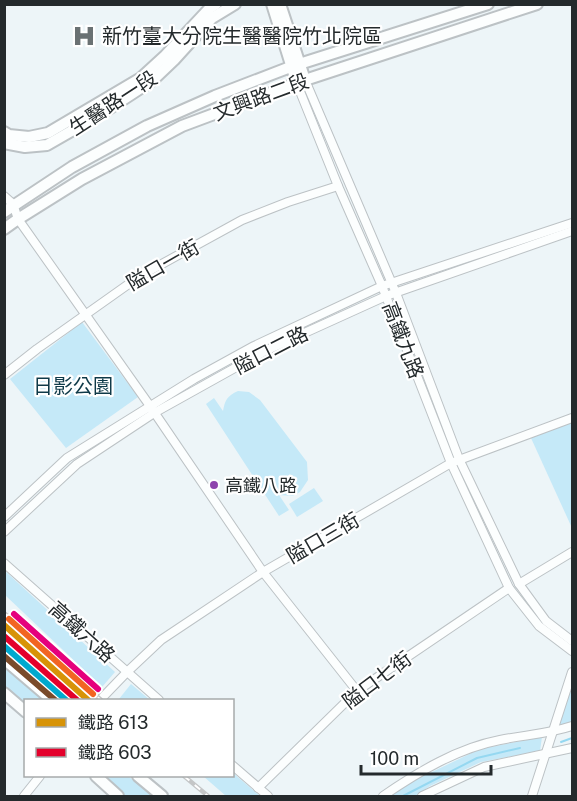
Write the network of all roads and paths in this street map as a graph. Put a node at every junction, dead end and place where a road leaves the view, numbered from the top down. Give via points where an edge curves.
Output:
1 (216, 4) edge
2 (235, 4) edge
3 (272, 4) edge
4 (280, 4) edge
5 (488, 4) edge
6 (537, 4) edge
7 (297, 65) junction
8 (301, 82) junction
9 (4, 132) edge
10 (4, 143) edge
11 (338, 186) junction
12 (4, 196) edge
13 (7, 210) edge
14 (18, 219) junction
15 (573, 223) edge
16 (4, 229) edge
17 (573, 231) edge
18 (391, 283) junction
19 (382, 286) junction
20 (396, 293) junction
21 (386, 296) junction
22 (86, 314) junction
23 (4, 375) edge
24 (152, 409) junction
25 (573, 418) edge
26 (459, 459) junction
27 (450, 463) junction
28 (4, 517) edge
29 (4, 532) edge
30 (573, 552) edge
31 (4, 563) edge
32 (263, 572) junction
33 (519, 584) junction
34 (509, 588) junction
35 (573, 641) edge
36 (573, 651) edge
37 (4, 659) edge
38 (127, 672) junction
39 (573, 672) edge
40 (357, 691) junction
41 (4, 693) edge
42 (51, 699) edge
43 (101, 699) edge
44 (158, 699) edge
45 (24, 710) edge
46 (573, 726) edge
47 (551, 733) junction
48 (573, 748) edge
49 (544, 755) junction
50 (234, 767) edge
51 (39, 777) edge
52 (97, 777) edge
53 (139, 777) edge
54 (258, 788) junction
55 (24, 796) edge
56 (118, 796) edge
57 (162, 796) edge
58 (268, 796) edge
59 (384, 796) edge
60 (422, 796) edge
61 (532, 796) edge

1 - 9 street, 生醫路一段 via 141,78 48,133 29,137
2 - 10 street, 生醫路一段 via 212,18 153,80 101,114 47,145 25,147
3 - 7 street, 高鐵九路
4 - 7 street, 高鐵九路
5 - 7 street, 文興路二段
6 - 8 street, 文興路二段
7 - 8 street, 高鐵九路
7 - 13 street, 文興路二段 via 147,126 72,167
8 - 11 street, 高鐵九路
8 - 14 street, 文興路二段 via 182,126 82,179
8 - 18 street, 高鐵九路
11 - 19 street, 高鐵九路
11 - 22 street, 隘口一街 via 242,220 140,276
12 - 13 street
13 - 14 street
14 - 16 street, 文興路二段
14 - 22 street
15 - 18 street, 隘口二路
17 - 20 street, 隘口二路
18 - 19 street, 隘口二路
18 - 20 street, 高鐵九路
19 - 21 street, 高鐵九路
19 - 24 street, 隘口二路 via 254,346 194,379
20 - 21 street, 隘口二路
20 - 26 street, 高鐵九路
21 - 24 street, 隘口二路 via 267,350
21 - 27 street, 高鐵九路
22 - 23 street, 隘口一街
22 - 24 street
24 - 28 street, 隘口二路 via 67,458
24 - 29 street, 隘口二路 via 76,464
24 - 32 street
25 - 26 street, 隘口三街
26 - 27 street, 隘口三街
26 - 33 street, 高鐵九路
27 - 32 street, 隘口三街
27 - 34 street, 高鐵九路
30 - 33 street
31 - 38 street, 高鐵六路
32 - 38 street, 隘口三街 via 161,640
32 - 40 street
33 - 35 street, 高鐵九路 via 546,621
34 - 36 street, 高鐵九路 via 539,626
34 - 40 street, 隘口七街
37 - 42 street
38 - 43 street, 隘口三街
38 - 44 street, 高鐵六路
39 - 47 street
40 - 54 street, 隘口七街
41 - 45 street
46 - 47 street
47 - 49 street
47 - 59 street via 476,746 414,775
48 - 49 street
49 - 60 street via 484,766
49 - 61 street
50 - 54 street
51 - 55 street
52 - 56 street
53 - 57 street
54 - 58 street

